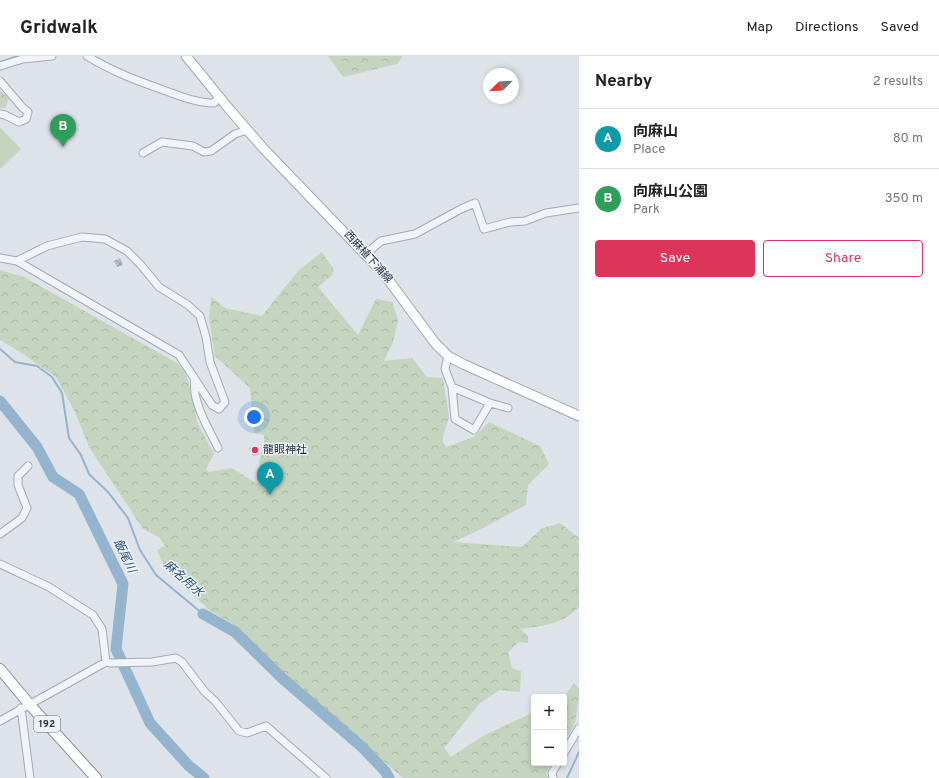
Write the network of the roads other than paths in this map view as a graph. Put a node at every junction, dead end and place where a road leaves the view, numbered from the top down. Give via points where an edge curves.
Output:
1 (52, 56) edge
2 (87, 56) edge
3 (186, 56) edge
4 (0, 66) edge
5 (0, 81) edge
6 (219, 97) junction
7 (0, 114) edge
8 (247, 130) junction
9 (142, 153) dead end
10 (579, 208) edge
11 (366, 254) junction
12 (0, 258) edge
13 (17, 261) junction
14 (448, 356) junction
15 (194, 377) junction
16 (452, 387) junction
17 (490, 403) junction
18 (508, 408) dead end
19 (579, 416) edge
20 (218, 448) dead end
21 (28, 466) dead end
22 (0, 534) edge
23 (0, 564) edge
24 (108, 663) junction
25 (0, 669) edge
26 (25, 706) junction
27 (0, 720) edge
28 (579, 728) edge
29 (567, 749) edge
30 (556, 766) edge
31 (30, 778) edge
32 (96, 778) edge
33 (326, 778) edge
34 (553, 778) edge

1 - 4 street via 23,59
2 - 6 street via 125,77 186,98 214,103
3 - 6 main road, 西麻植下浦線
5 - 7 street via 28,112 26,119 19,122
6 - 8 main road, 西麻植下浦線
8 - 9 street via 234,134 211,151 204,152 193,146 162,142
8 - 11 main road, 西麻植下浦線
10 - 11 street via 546,213 525,221 484,229 475,203 415,234 381,241
11 - 14 main road, 西麻植下浦線 via 394,286 429,336
12 - 13 street
13 - 15 street via 179,355
13 - 15 street via 47,246 82,237 105,239 127,251 159,287 188,305 200,316 210,362 225,402 219,409 212,405
14 - 16 street via 445,369
14 - 19 main road, 西麻植下浦線
15 - 20 street via 195,394 204,421
16 - 17 street
16 - 17 street via 455,419 474,430
17 - 18 street
21 - 22 street via 18,476 18,485 27,508 22,518
23 - 24 street via 49,587 93,614 102,629
24 - 26 street
24 - 33 street via 149,662 176,658 239,731 247,733 266,726
25 - 26 highway, 192
26 - 27 street
26 - 31 street
26 - 32 highway, 192
28 - 29 street
30 - 34 street via 552,773

